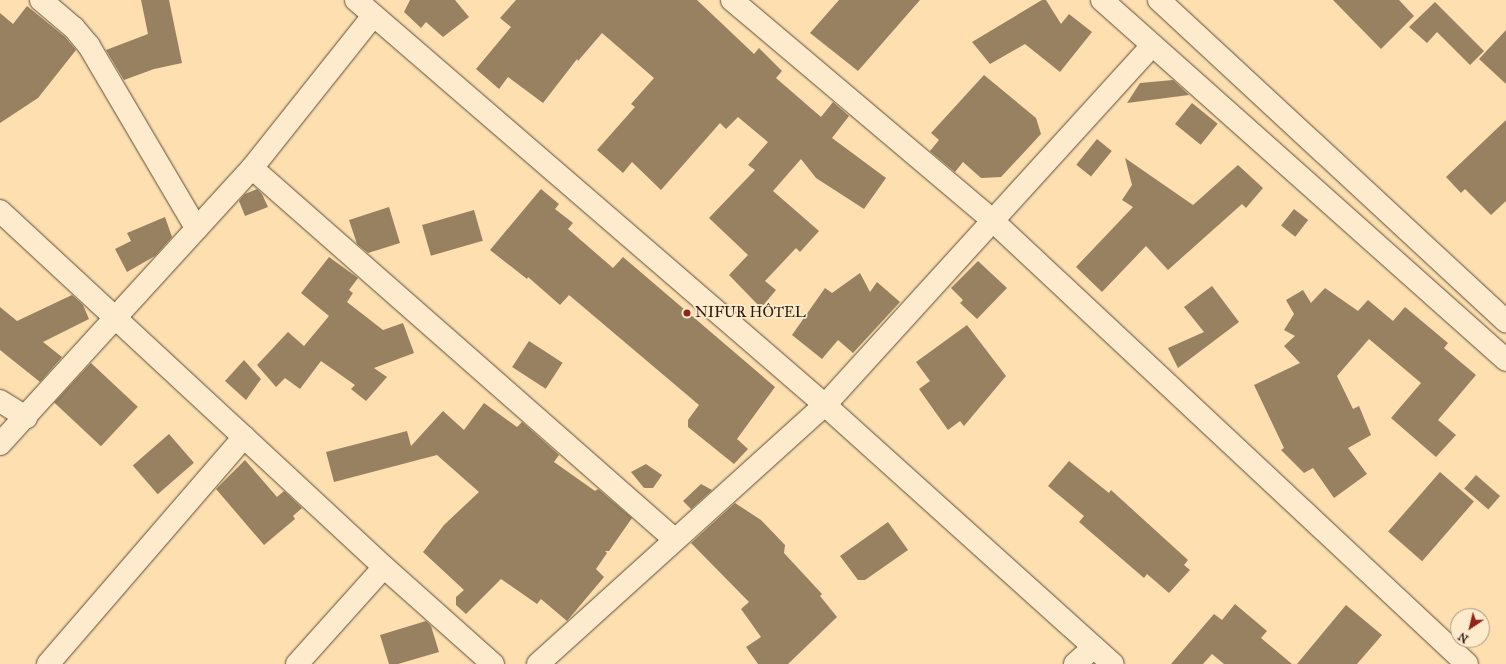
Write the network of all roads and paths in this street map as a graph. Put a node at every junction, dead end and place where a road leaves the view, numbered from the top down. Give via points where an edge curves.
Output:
1 (41, 0) edge
2 (356, 0) edge
3 (732, 0) edge
4 (1102, 0) edge
5 (1159, 0) edge
6 (373, 16) junction
7 (1152, 46) junction
8 (252, 168) junction
9 (0, 211) edge
10 (992, 220) junction
11 (197, 229) junction
12 (116, 318) junction
13 (1506, 321) edge
14 (1506, 360) edge
15 (0, 401) edge
16 (825, 404) junction
17 (26, 417) junction
18 (244, 437) junction
19 (0, 444) edge
20 (674, 539) junction
21 (384, 567) junction
22 (1094, 647) junction
23 (48, 664) edge
24 (297, 664) edge
25 (493, 664) edge
26 (538, 664) edge
27 (1075, 664) edge
28 (1114, 664) edge
29 (1467, 664) edge

1 - 11 street via 74,28 89,46
2 - 6 street
3 - 10 street
4 - 7 street
5 - 13 street
6 - 8 street
6 - 16 street
7 - 10 street
7 - 14 street
8 - 11 street
8 - 20 street
9 - 12 street
10 - 16 street
10 - 29 street
11 - 12 street
12 - 17 street
12 - 18 street
15 - 17 street
16 - 20 street
16 - 22 street
17 - 19 street
18 - 21 street
18 - 23 street
20 - 26 street
21 - 24 street
21 - 25 street
22 - 27 street
22 - 28 street

